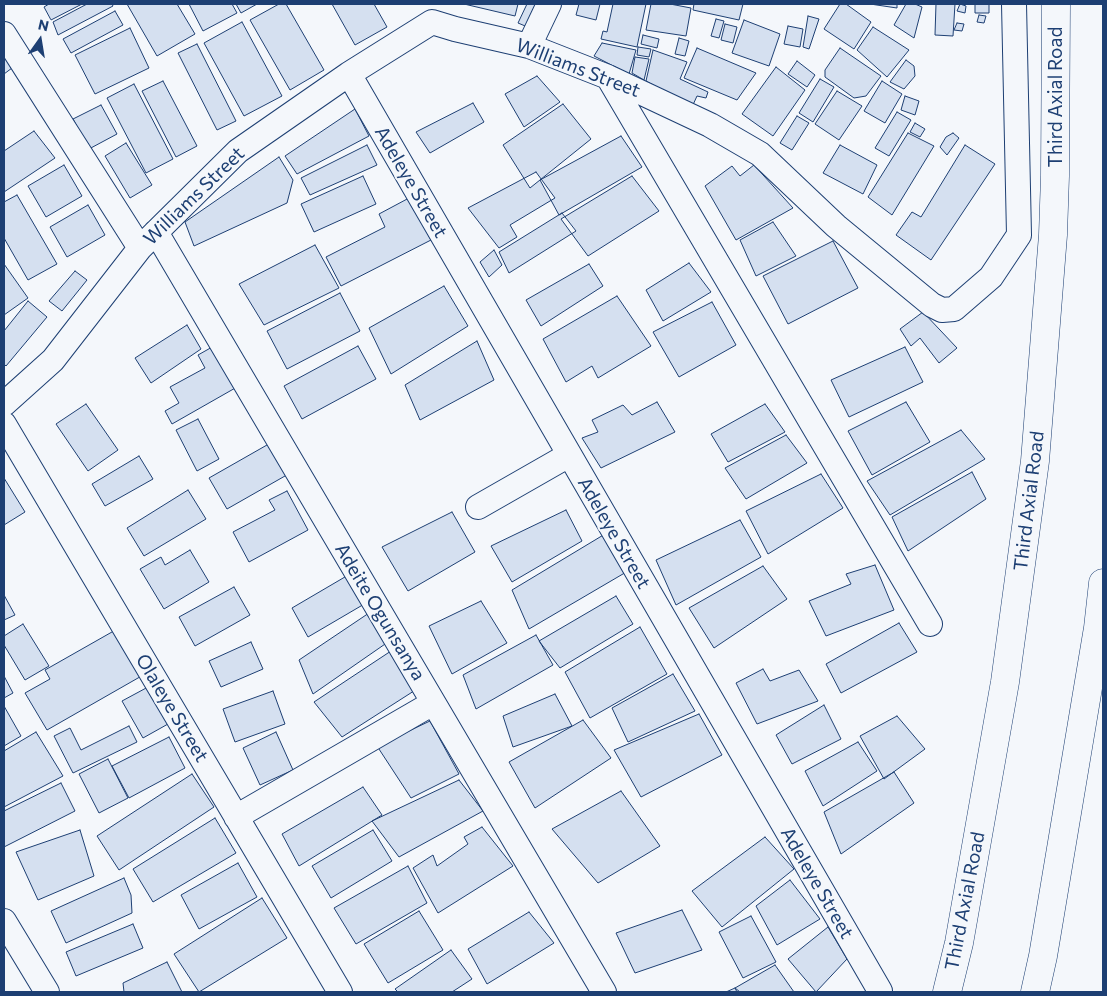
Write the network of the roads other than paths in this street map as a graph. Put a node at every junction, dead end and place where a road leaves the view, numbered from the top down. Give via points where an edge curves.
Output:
1 (549, 4) edge
2 (1014, 4) edge
3 (1056, 4) edge
4 (427, 13) edge
5 (4, 34) edge
6 (529, 46) junction
7 (349, 74) junction
8 (608, 77) junction
9 (1019, 235) junction
10 (1053, 235) junction
11 (148, 240) junction
12 (4, 404) edge
13 (4, 424) edge
14 (570, 455) junction
15 (478, 507) dead end
16 (1103, 582) edge
17 (930, 624) dead end
18 (434, 703) junction
19 (236, 817) junction
20 (4, 921) edge
21 (1043, 956) junction
22 (880, 991) dead end
23 (47, 992) edge
24 (340, 992) edge
25 (604, 992) edge
26 (947, 992) edge
27 (1035, 992) edge
28 (1045, 992) edge

1 - 6 street
2 - 9 street
3 - 10 highway, Third Axial Road
4 - 6 street, Williams Street via 454,29
4 - 7 street, Williams Street
5 - 11 street, Adeite Ogunsanya
6 - 8 street, Williams Street
7 - 11 street, Williams Street via 238,151
7 - 14 street, Adeleye Street
8 - 9 street, Williams Street via 710,125 760,154 836,226 942,310 954,309 992,277
8 - 17 street
9 - 10 street
10 - 26 highway, Third Axial Road via 1035,461 1007,663 959,942
11 - 12 street, Williams Street via 53,360
11 - 18 street, Adeite Ogunsanya
13 - 19 street, Olaleye Street
14 - 15 street
14 - 22 street, Adeleye Street
16 - 21 highway
18 - 19 street
18 - 25 street, Adeite Ogunsanya
19 - 24 street, Olaleye Street
20 - 23 street
21 - 27 highway
21 - 28 highway

